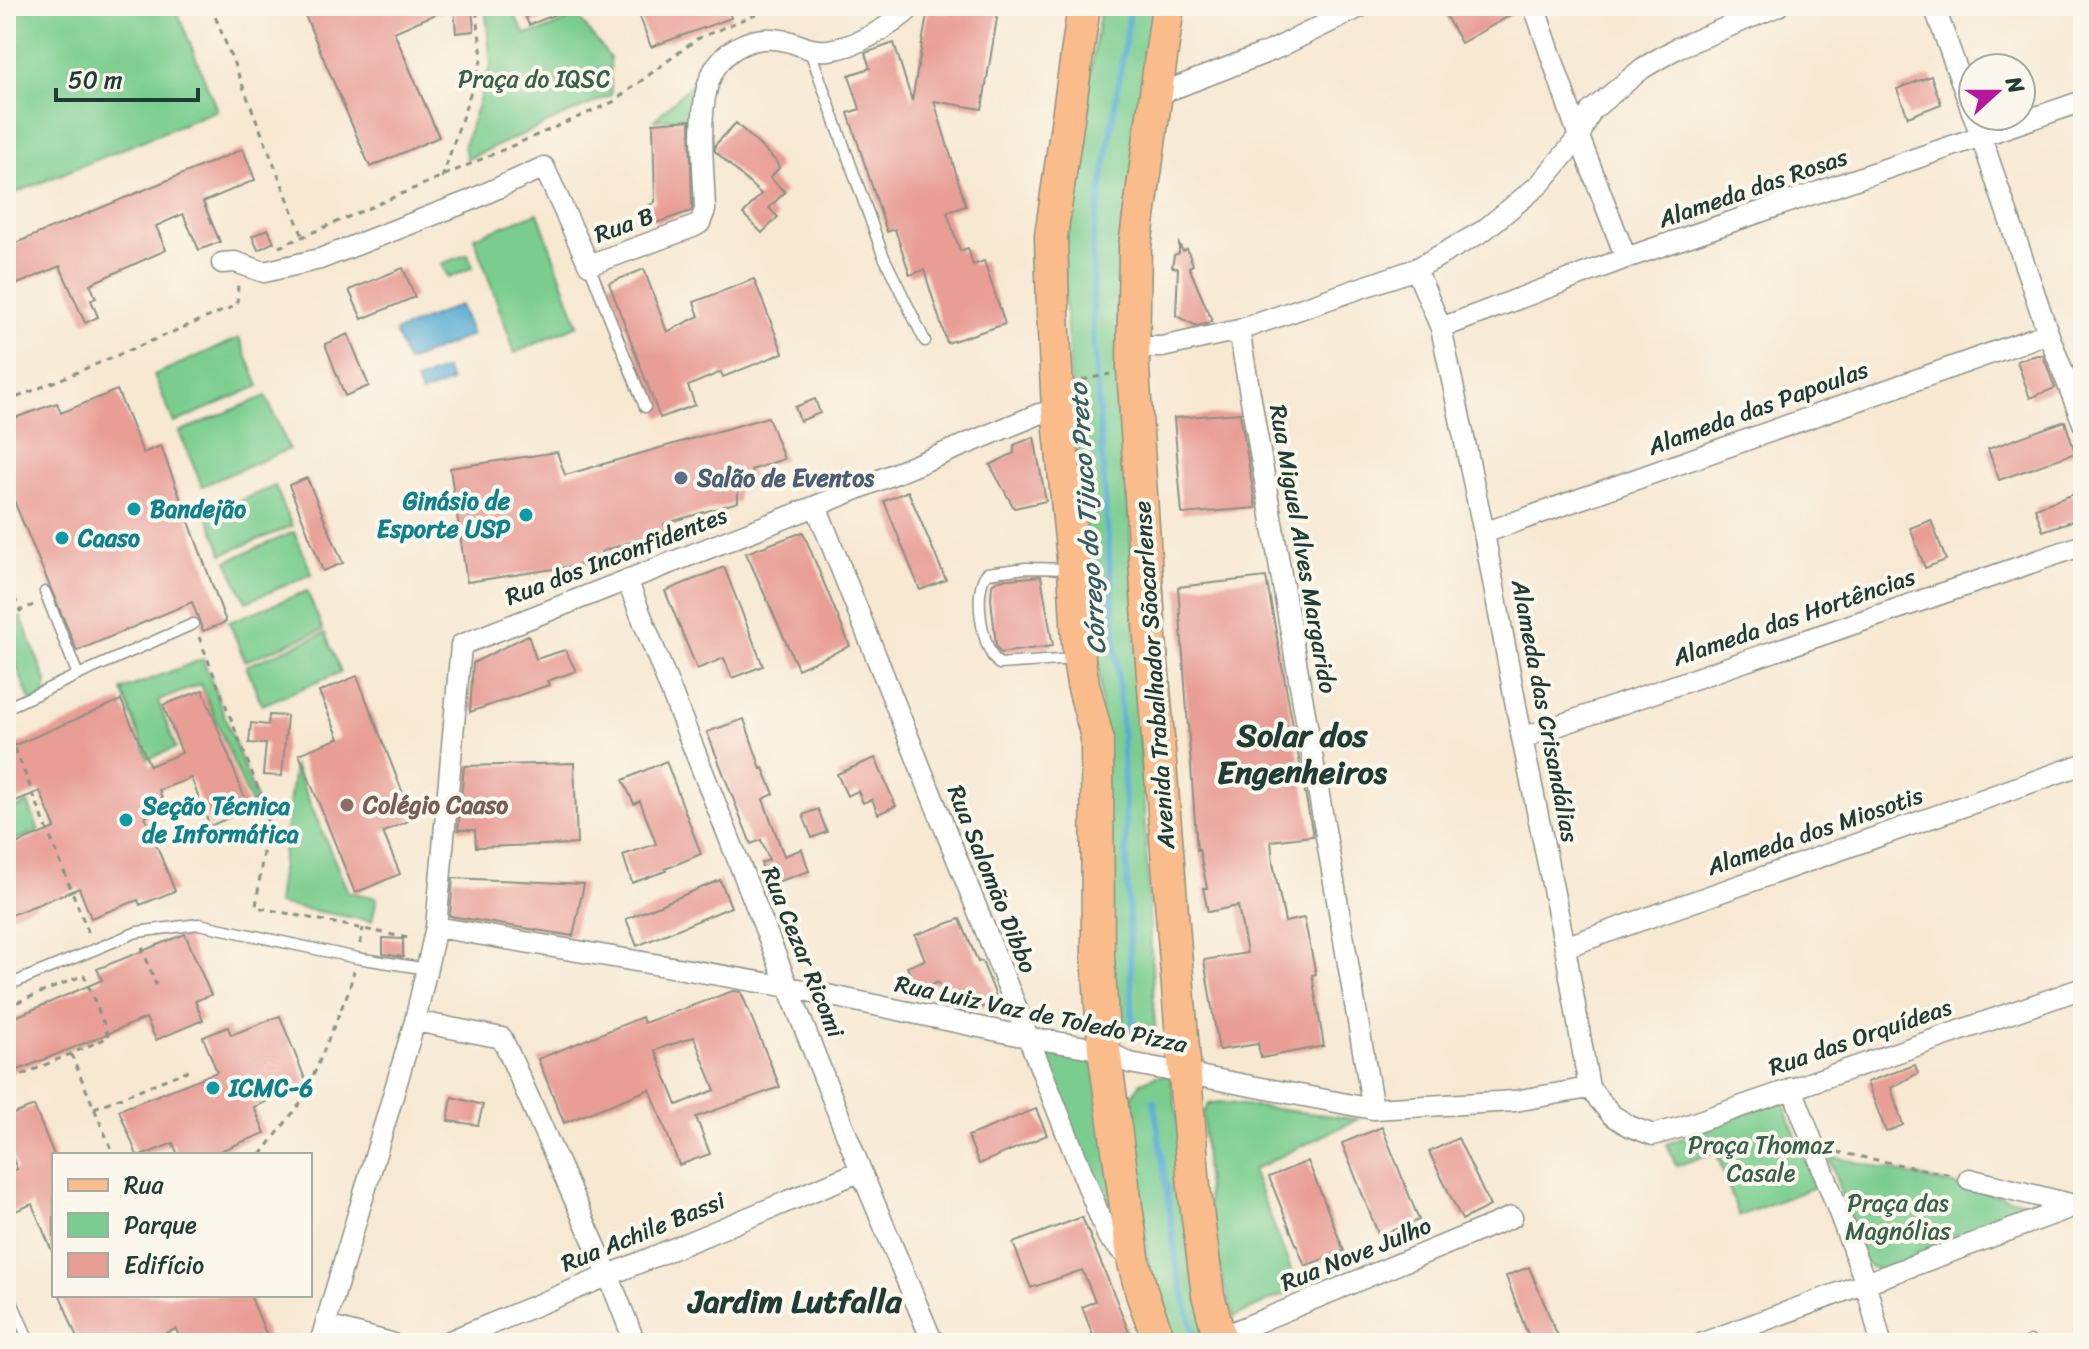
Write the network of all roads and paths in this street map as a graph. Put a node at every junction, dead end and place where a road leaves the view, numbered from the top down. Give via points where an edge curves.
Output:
1 (211, 6) edge
2 (476, 6) edge
3 (762, 6) edge
4 (913, 6) edge
5 (1084, 6) edge
6 (1168, 6) edge
7 (1362, 6) edge
8 (1534, 6) edge
9 (1778, 6) edge
10 (1934, 6) edge
11 (810, 51) junction
12 (1957, 70) edge
13 (1154, 96) junction
14 (2083, 101) edge
15 (1979, 132) edge
16 (1579, 137) junction
17 (1981, 138) junction
18 (442, 178) junction
19 (303, 237) junction
20 (278, 248) dead end
21 (1626, 258) junction
22 (231, 263) joint
23 (589, 265) junction
24 (1416, 269) junction
25 (1441, 328) junction
26 (1239, 330) junction
27 (2048, 333) junction
28 (925, 341) dead end
29 (1134, 357) junction
30 (1058, 398) junction
31 (6, 402) edge
32 (645, 407) dead end
33 (2083, 423) edge
34 (816, 506) junction
35 (1484, 533) junction
36 (2083, 545) edge
37 (1074, 569) junction
38 (6, 575) edge
39 (627, 580) junction
40 (46, 595) joint
41 (193, 624) joint
42 (1079, 659) junction
43 (78, 675) junction
44 (6, 708) edge
45 (6, 726) edge
46 (1522, 738) junction
47 (2083, 764) edge
48 (436, 927) junction
49 (363, 928) junction
50 (137, 932) junction
51 (89, 934) dead end
52 (393, 934) dead end
53 (1565, 947) junction
54 (357, 958) junction
55 (428, 969) junction
56 (156, 985) dead end
57 (6, 986) edge
58 (789, 987) junction
59 (2083, 988) edge
60 (6, 1007) edge
61 (415, 1021) junction
62 (1027, 1037) junction
63 (1104, 1050) junction
64 (71, 1054) junction
65 (194, 1068) dead end
66 (1184, 1072) junction
67 (6, 1082) edge
68 (1589, 1088) junction
69 (1792, 1088) junction
70 (94, 1108) junction
71 (1373, 1109) junction
72 (1814, 1147) junction
73 (113, 1153) edge
74 (263, 1153) edge
75 (861, 1171) junction
76 (1969, 1179) joint
77 (2078, 1204) edge
78 (1512, 1217) dead end
79 (1134, 1263) junction
80 (608, 1274) junction
81 (1866, 1284) junction
82 (6, 1288) edge
83 (323, 1334) edge
84 (1220, 1341) edge
85 (30, 1343) edge
86 (391, 1343) edge
87 (445, 1343) edge
88 (635, 1343) edge
89 (933, 1343) edge
90 (1160, 1343) edge
91 (1703, 1343) edge
92 (1881, 1343) edge

1 - 19 path
2 - 18 path via 482,58
3 - 18 path via 758,13 697,39 613,102
4 - 11 street, Rua B via 862,40
5 - 30 main road via 1051,236
6 - 13 main road, Avenida Trabalhador Sãocarlense
7 - 13 street via 1273,50
8 - 16 street
9 - 16 street via 1643,68 1591,111
10 - 12 street
11 - 23 street, Rua B via 768,41 736,46 724,55 707,87 704,108 705,210 700,223
11 - 28 lane via 883,255
13 - 29 main road, Avenida Trabalhador Sãocarlense via 1135,246
14 - 17 street, Alameda das Rosas
15 - 17 street
16 - 21 street
16 - 24 street via 1540,184 1483,231
17 - 21 street, Alameda das Rosas
17 - 27 street
18 - 19 path
19 - 20 path
21 - 25 street, Alameda das Rosas
22 - 23 street, Rua B via 264,272 320,259 544,167
22 - 31 path via 237,305
23 - 32 lane
24 - 25 street, Alameda das Crisandálias
24 - 26 street
25 - 35 street, Alameda das Crisandálias
26 - 29 street
26 - 71 street, Rua Miguel Alves Margarido
27 - 33 street
27 - 35 street, Alameda das Papoulas
29 - 30 path
29 - 66 main road, Avenida Trabalhador Sãocarlense
30 - 34 street, Rua dos Inconfidentes via 1039,414
30 - 37 main road
34 - 39 street, Rua dos Inconfidentes
34 - 62 street, Rua Salomão Dibbo
35 - 46 street, Alameda das Crisandálias
36 - 46 street, Alameda das Hortências
37 - 42 main road
37 - 42 lane via 987,573 979,586 990,650 999,664
38 - 40 path via 20,611
39 - 48 street, Rua dos Inconfidentes via 461,645
39 - 58 street, Rua Cezar Ricomi
40 - 43 lane
41 - 43 lane
41 - 49 path via 268,814 256,907
42 - 63 main road via 1097,737
43 - 44 lane
45 - 51 path
46 - 53 street, Alameda das Crisandálias
47 - 53 street, Alameda dos Miosotis
48 - 55 street
48 - 58 street, Rua Luiz Vaz de Toledo Pizza
49 - 52 path
49 - 54 path
50 - 54 lane via 199,924
50 - 56 path
50 - 57 lane
53 - 68 street, Alameda das Crisandálias
54 - 55 lane
54 - 74 path via 304,1098
55 - 61 street
58 - 62 street, Rua Luiz Vaz de Toledo Pizza
58 - 75 street, Rua Cezar Ricomi
59 - 69 street, Rua das Orquídeas
60 - 64 path via 84,975 109,1037
61 - 80 street via 502,1038
61 - 83 street
62 - 63 street, Rua Luiz Vaz de Toledo Pizza
62 - 79 street, Rua Salomão Dibbo via 1108,1237
63 - 66 street, Rua Luiz Vaz de Toledo Pizza via 1130,1063
63 - 79 main road
64 - 67 path
64 - 70 path
65 - 70 path
66 - 71 street, Rua Luiz Vaz de Toledo Pizza
66 - 84 main road, Avenida Trabalhador Sãocarlense via 1203,1258
68 - 69 street, Rua das Orquídeas via 1612,1115 1653,1135
68 - 71 street, Rua Luiz Vaz de Toledo Pizza via 1515,1101
69 - 72 street
70 - 73 path
72 - 76 path
72 - 81 street
75 - 80 street, Rua Achile Bassi
75 - 89 street, Rua Cezar Ricomi
76 - 77 street
77 - 81 street
78 - 84 street, Rua Nove Julho
79 - 90 main road
80 - 87 street, Rua Achile Bassi
80 - 88 street
81 - 91 street
81 - 92 street
82 - 85 lane
83 - 86 street

